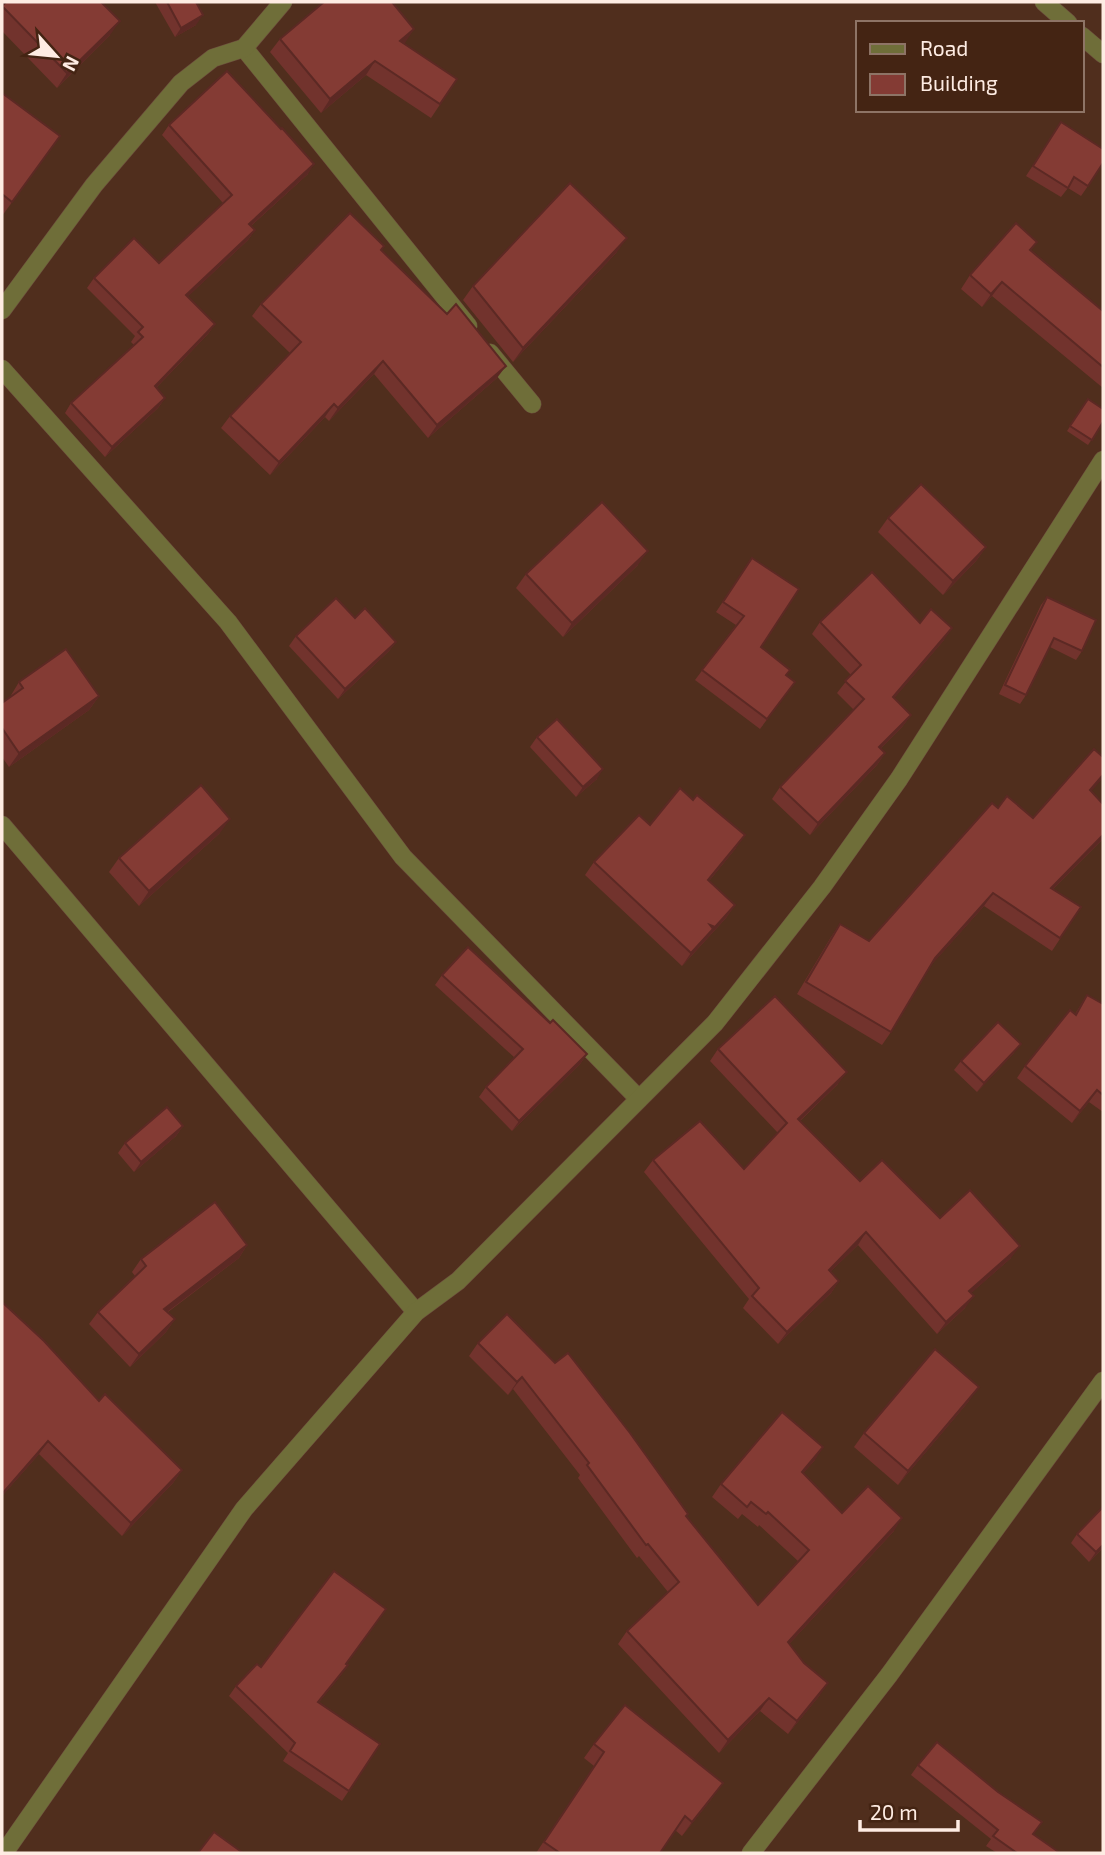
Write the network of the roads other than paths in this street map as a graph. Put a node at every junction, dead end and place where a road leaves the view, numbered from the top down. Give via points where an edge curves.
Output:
1 (283, 2) edge
2 (1044, 2) edge
3 (1066, 21) edge
4 (1084, 38) edge
5 (244, 48) junction
6 (1103, 54) edge
7 (2, 310) edge
8 (2, 369) edge
9 (531, 404) dead end
10 (1103, 460) edge
11 (2, 825) edge
12 (639, 1100) junction
13 (416, 1312) junction
14 (1103, 1381) edge
15 (4, 1853) edge
16 (751, 1853) edge

1 - 5 street
2 - 3 street
4 - 6 street
5 - 7 street via 213,58 181,83 94,185
5 - 9 street
8 - 12 street via 228,622 404,857
10 - 12 street via 899,779 830,876 715,1023
11 - 13 street
12 - 13 street via 458,1281
13 - 15 street via 244,1509
14 - 16 street via 889,1675

